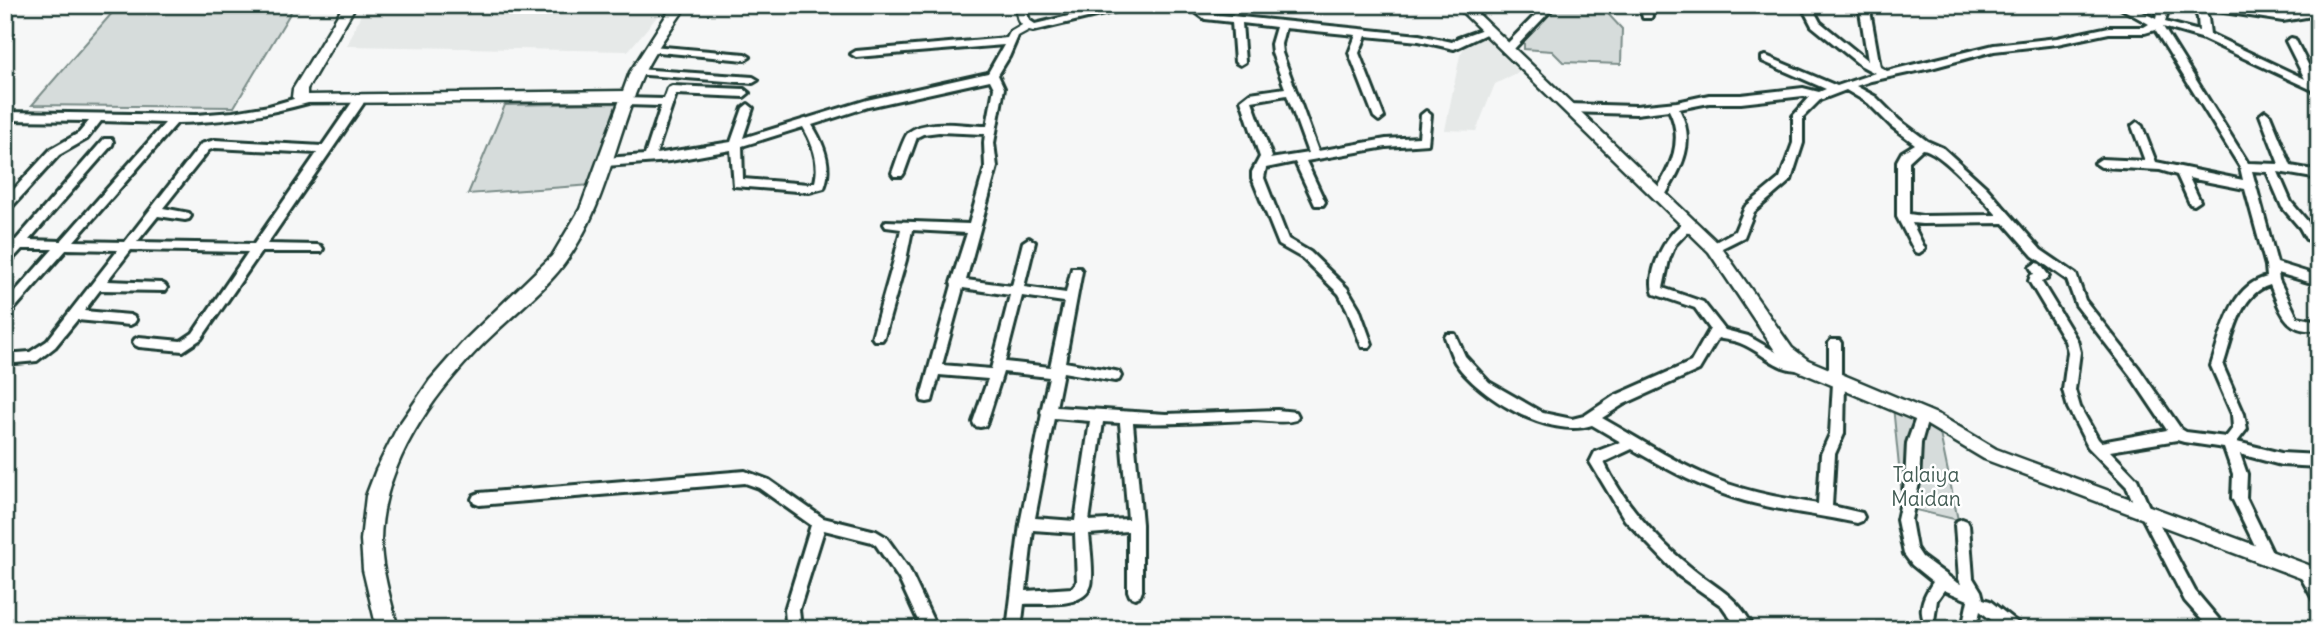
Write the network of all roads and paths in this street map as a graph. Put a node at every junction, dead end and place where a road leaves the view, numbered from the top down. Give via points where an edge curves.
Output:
1 (350, 5) edge
2 (680, 5) edge
3 (1020, 5) edge
4 (1129, 5) edge
5 (1191, 5) edge
6 (1461, 5) edge
7 (1551, 5) edge
8 (1806, 5) edge
9 (1864, 5) edge
10 (2120, 5) edge
11 (2164, 5) edge
12 (2190, 5) edge
13 (2199, 5) edge
14 (2312, 18) edge
15 (1237, 20) junction
16 (1029, 25) junction
17 (1281, 25) junction
18 (2157, 26) junction
19 (1487, 31) junction
20 (1362, 33) junction
21 (2201, 35) junction
22 (1011, 41) junction
23 (2291, 41) dead end
24 (652, 49) junction
25 (1507, 50) junction
26 (856, 54) dead end
27 (745, 58) dead end
28 (1766, 59) dead end
29 (1240, 62) dead end
30 (1880, 71) junction
31 (637, 72) junction
32 (993, 75) junction
33 (752, 80) dead end
34 (1842, 88) junction
35 (2316, 89) edge
36 (1291, 92) junction
37 (744, 93) dead end
38 (1820, 96) junction
39 (627, 98) junction
40 (304, 100) junction
41 (359, 101) junction
42 (666, 103) junction
43 (1672, 106) junction
44 (748, 108) dead end
45 (1568, 108) junction
46 (1426, 115) dead end
47 (2264, 115) dead end
48 (5, 116) edge
49 (99, 116) junction
50 (1379, 117) dead end
51 (175, 118) junction
52 (805, 122) junction
53 (2137, 127) dead end
54 (990, 130) junction
55 (108, 142) dead end
56 (736, 144) junction
57 (1924, 145) junction
58 (326, 150) junction
59 (1314, 155) junction
60 (1299, 158) junction
61 (649, 159) junction
62 (606, 162) junction
63 (2101, 163) dead end
64 (1264, 164) junction
65 (2152, 166) junction
66 (2245, 167) junction
67 (2271, 168) junction
68 (2287, 169) junction
69 (898, 173) dead end
70 (2183, 173) junction
71 (2319, 175) edge
72 (2251, 186) junction
73 (1659, 195) junction
74 (2194, 201) dead end
75 (1319, 202) dead end
76 (5, 207) edge
77 (155, 211) junction
78 (185, 216) dead end
79 (1903, 217) junction
80 (2007, 219) junction
81 (890, 224) dead end
82 (1689, 224) junction
83 (907, 226) junction
84 (975, 229) junction
85 (2310, 236) dead end
86 (1029, 242) dead end
87 (5, 244) edge
88 (19, 244) junction
89 (127, 245) junction
90 (62, 246) junction
91 (259, 248) junction
92 (317, 249) dead end
93 (1919, 249) dead end
94 (1719, 255) junction
95 (5, 260) edge
96 (2272, 266) junction
97 (2036, 267) dead end
98 (1076, 271) dead end
99 (2273, 280) junction
100 (2319, 281) edge
101 (957, 283) junction
102 (97, 285) junction
103 (161, 288) dead end
104 (1016, 290) junction
105 (1070, 298) junction
106 (5, 312) edge
107 (73, 315) junction
108 (130, 320) dead end
109 (2315, 326) dead end
110 (1723, 334) junction
111 (878, 337) dead end
112 (1451, 337) dead end
113 (139, 342) dead end
114 (1835, 343) dead end
115 (1366, 344) dead end
116 (5, 359) edge
117 (1802, 365) junction
118 (934, 370) junction
119 (997, 370) junction
120 (1055, 370) junction
121 (1115, 376) dead end
122 (1837, 380) junction
123 (927, 397) dead end
124 (1047, 412) junction
125 (1923, 415) junction
126 (1097, 416) junction
127 (1291, 416) dead end
128 (1592, 418) junction
129 (1126, 419) junction
130 (980, 422) dead end
131 (2178, 434) junction
132 (1634, 442) junction
133 (2229, 445) junction
134 (2098, 448) junction
135 (2319, 461) edge
136 (479, 499) dead end
137 (1825, 510) junction
138 (2145, 511) junction
139 (1857, 517) dead end
140 (819, 523) junction
141 (1027, 524) junction
142 (1135, 524) junction
143 (1962, 526) dead end
144 (1081, 527) junction
145 (2268, 558) junction
146 (2312, 574) edge
147 (1942, 580) junction
148 (1136, 592) dead end
149 (2319, 596) edge
150 (1017, 598) junction
151 (1975, 600) junction
152 (1928, 616) dead end
153 (388, 629) edge
154 (797, 629) edge
155 (930, 629) edge
156 (1014, 629) edge
157 (1747, 629) edge
158 (1969, 629) edge
159 (2014, 629) edge
160 (2220, 629) edge

1 - 40 street via 300,89 299,97
2 - 24 main road
3 - 16 street
4 - 16 street via 1033,28
5 - 15 street via 1209,17
6 - 19 street
7 - 25 street
8 - 30 street via 1816,24
9 - 30 street
10 - 18 street
11 - 18 street
12 - 21 street
13 - 14 street via 2283,19
13 - 21 street
15 - 17 street
15 - 29 street
16 - 22 street
17 - 20 street
17 - 36 street via 1276,48
18 - 21 street
18 - 30 street via 1994,48 1931,65
18 - 66 street
19 - 20 street via 1454,46
19 - 25 street
20 - 50 street via 1354,53
21 - 35 street
22 - 26 street
22 - 32 street
23 - 35 street
24 - 27 street
24 - 31 main road
25 - 45 street
28 - 34 street
30 - 34 street
31 - 33 street
31 - 39 main road
32 - 52 street
32 - 54 street via 999,89
34 - 38 street
34 - 57 street via 1872,100
36 - 59 street
36 - 64 street via 1246,100 1265,153
37 - 42 street via 675,89
38 - 43 street via 1803,92
38 - 94 street via 1798,117 1798,143 1784,182 1749,210 1740,234
39 - 41 street
39 - 42 street
39 - 62 main road
40 - 41 street
40 - 51 street via 257,113
41 - 58 street
42 - 61 street
43 - 45 street via 1629,111
43 - 73 street via 1684,140 1676,168
44 - 56 street
45 - 73 street
46 - 59 street via 1424,141
47 - 68 street
48 - 49 street
49 - 51 street
49 - 76 street via 83,136 55,152
51 - 90 street
52 - 56 street
52 - 56 street via 823,164 818,187 738,183
53 - 65 street
54 - 69 street via 937,128 914,134
54 - 84 street via 991,167
55 - 88 street
56 - 61 street
57 - 79 street via 1903,161
57 - 80 street via 1947,157
58 - 77 street via 210,145
58 - 91 street
59 - 60 street
60 - 64 street
60 - 75 street
61 - 62 street
62 - 153 main road via 588,209 558,260 436,385 386,470 376,496 371,540 373,570
63 - 65 street
64 - 115 street via 1258,178 1283,242 1306,256 1343,291
65 - 70 street
66 - 67 street
66 - 72 street
67 - 68 street
67 - 85 street via 2284,201
68 - 71 street
70 - 72 street
70 - 74 street
72 - 96 street
73 - 82 street
77 - 78 street
77 - 89 street
79 - 80 street
79 - 93 street
80 - 131 street via 2037,253 2071,277 2080,302
81 - 83 street
82 - 94 street
82 - 110 street via 1665,253 1657,287 1660,293 1699,305
83 - 84 street
83 - 111 street
84 - 101 street
86 - 104 street
87 - 88 street
88 - 90 street
88 - 95 street
89 - 90 street
89 - 91 street
89 - 102 street
90 - 106 street
91 - 92 street
91 - 113 street via 192,342 175,346
94 - 117 street via 1779,346
96 - 99 street
96 - 100 street
97 - 134 street via 2043,275 2035,281 2073,347 2071,401
98 - 105 street
99 - 109 street via 2292,320
99 - 133 street via 2257,284 2239,303 2217,362 2241,426
101 - 104 street
101 - 118 street
102 - 103 street
102 - 107 street
104 - 105 street
104 - 119 street
105 - 120 street
107 - 108 street
107 - 116 street via 44,350 22,360
110 - 117 street via 1744,340 1780,361
110 - 128 street via 1695,366 1619,400
112 - 128 street via 1460,359 1484,386 1540,418 1572,424
114 - 122 street
117 - 122 street
118 - 119 street
118 - 123 street
119 - 120 street
119 - 130 street
120 - 121 street
120 - 124 street
122 - 125 street
122 - 137 street via 1837,434 1828,454
124 - 126 street
124 - 141 street
125 - 138 street via 1998,457
125 - 147 street via 1914,443 1904,520 1912,555
126 - 129 street
126 - 144 street
127 - 129 street via 1253,413
128 - 132 street
129 - 142 street
131 - 133 street
131 - 134 street
132 - 137 street via 1662,461 1741,494
132 - 157 street via 1600,456 1600,469 1630,516 1684,571 1727,601
133 - 135 street via 2281,459
133 - 145 street via 2240,474 2239,498
134 - 138 street via 2132,483
136 - 140 street via 745,477 764,484
137 - 139 street
138 - 145 street
138 - 160 street via 2190,596
140 - 154 street via 792,610
140 - 155 street via 881,541 904,574
141 - 144 street
141 - 150 street
142 - 144 street
142 - 148 street
143 - 151 street via 1966,579
144 - 150 street via 1081,589 1070,595
145 - 146 street
146 - 149 street
147 - 151 street
147 - 152 street via 1930,598
150 - 156 street
151 - 158 street
151 - 159 street

